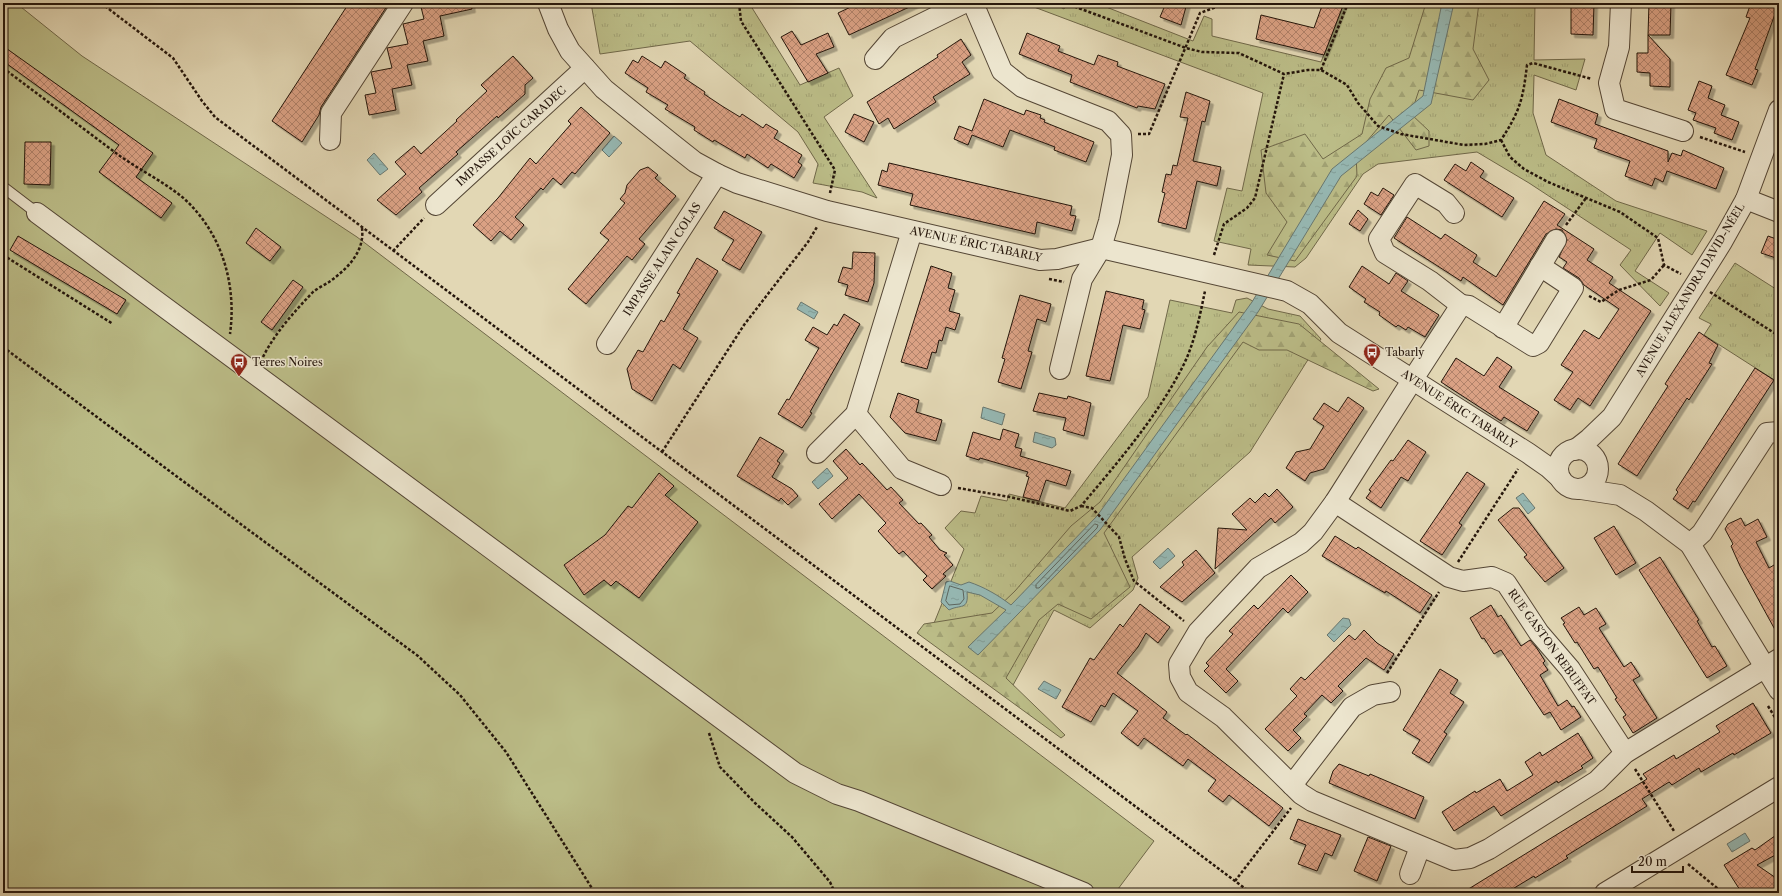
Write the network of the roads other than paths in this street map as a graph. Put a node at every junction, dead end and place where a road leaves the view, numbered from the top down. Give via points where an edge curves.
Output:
1 (403, 3) edge
2 (548, 3) edge
3 (964, 3) edge
4 (973, 3) edge
5 (1621, 3) edge
6 (875, 59) dead end
7 (585, 68) junction
8 (1779, 110) edge
9 (1683, 131) road end
10 (330, 140) dead end
11 (717, 174) junction
12 (3, 187) edge
13 (1746, 199) junction
14 (436, 205) road end
15 (1779, 212) edge
16 (37, 213) joint
17 (1454, 213) dead end
18 (912, 231) junction
19 (1556, 240) road end
20 (1101, 248) junction
21 (1540, 266) junction
22 (1461, 305) junction
23 (1503, 328) junction
24 (606, 344) dead end
25 (1060, 369) dead end
26 (1413, 378) junction
27 (856, 414) junction
28 (1609, 421) junction
29 (1779, 432) edge
30 (1571, 451) junction
31 (817, 453) dead end
32 (1528, 453) junction
33 (1597, 463) junction
34 (1560, 478) junction
35 (942, 485) road end
36 (1581, 489) junction
37 (1620, 495) junction
38 (1335, 502) junction
39 (1690, 544) junction
40 (1772, 663) edge
41 (1779, 690) edge
42 (1390, 692) dead end
43 (1625, 753) junction
44 (1779, 787) edge
45 (1296, 789) junction
46 (1420, 846) junction
47 (1410, 874) dead end
48 (1084, 893) edge
49 (1605, 893) edge

1 - 10 street via 331,113
2 - 7 street, AVENUE ÉRIC TABARLY via 570,51
3 - 6 street via 894,38
4 - 20 street via 1002,71 1022,87 1108,121 1120,135 1122,155
5 - 9 street via 1619,47 1608,83 1615,109
7 - 11 street, AVENUE ÉRIC TABARLY via 604,89 670,144
7 - 14 street, IMPASSE LOÏC CARADEC
8 - 13 street, AVENUE ALEXANDRA DAVID-NÉEL
11 - 18 street, AVENUE ÉRIC TABARLY via 737,183 827,211
11 - 24 street, IMPASSE ALAIN COLAS
12 - 16 lane
13 - 15 street
13 - 28 street, AVENUE ALEXANDRA DAVID-NÉEL
16 - 48 street via 795,773 837,794
17 - 22 street via 1446,203 1415,184 1379,239 1385,253 1430,281
18 - 20 street, AVENUE ÉRIC TABARLY via 1040,260 1057,259
18 - 27 street
19 - 21 street
20 - 25 street via 1082,279
20 - 26 street, AVENUE ÉRIC TABARLY via 1288,291 1310,304 1339,333
21 - 23 street
21 - 23 street via 1573,288 1540,343 1533,346
22 - 23 street via 1469,306
22 - 26 street
26 - 32 street, AVENUE ÉRIC TABARLY
26 - 38 street
27 - 31 street
27 - 35 street via 902,469
28 - 30 street, AVENUE ALEXANDRA DAVID-NÉEL
28 - 33 street, AVENUE ALEXANDRA DAVID-NÉEL
29 - 39 street via 1766,432 1702,534
30 - 32 street, AVENUE ÉRIC TABARLY
30 - 33 street, AVENUE ÉRIC TABARLY via 1581,450 1592,455
30 - 34 street via 1564,455 1558,466
32 - 34 street, AVENUE ÉRIC TABARLY
33 - 36 street via 1598,472 1593,483
33 - 37 street, AVENUE ÉRIC TABARLY
34 - 36 street, AVENUE ÉRIC TABARLY via 1569,487
36 - 37 street, AVENUE ÉRIC TABARLY
37 - 39 street, AVENUE ÉRIC TABARLY
38 - 43 street, RUE GASTON REBUFFAT via 1449,577 1463,581 1492,577 1506,583 1539,633 1570,669
38 - 45 street via 1313,532 1258,568 1198,632 1179,664 1180,678 1188,692 1223,717
39 - 40 street, AVENUE ÉRIC TABARLY
40 - 41 street, AVENUE ÉRIC TABARLY
40 - 43 street
42 - 45 street via 1373,695 1352,706
43 - 46 street via 1597,781 1489,849 1470,858 1454,860
44 - 49 street
45 - 46 street via 1312,801
46 - 47 street

